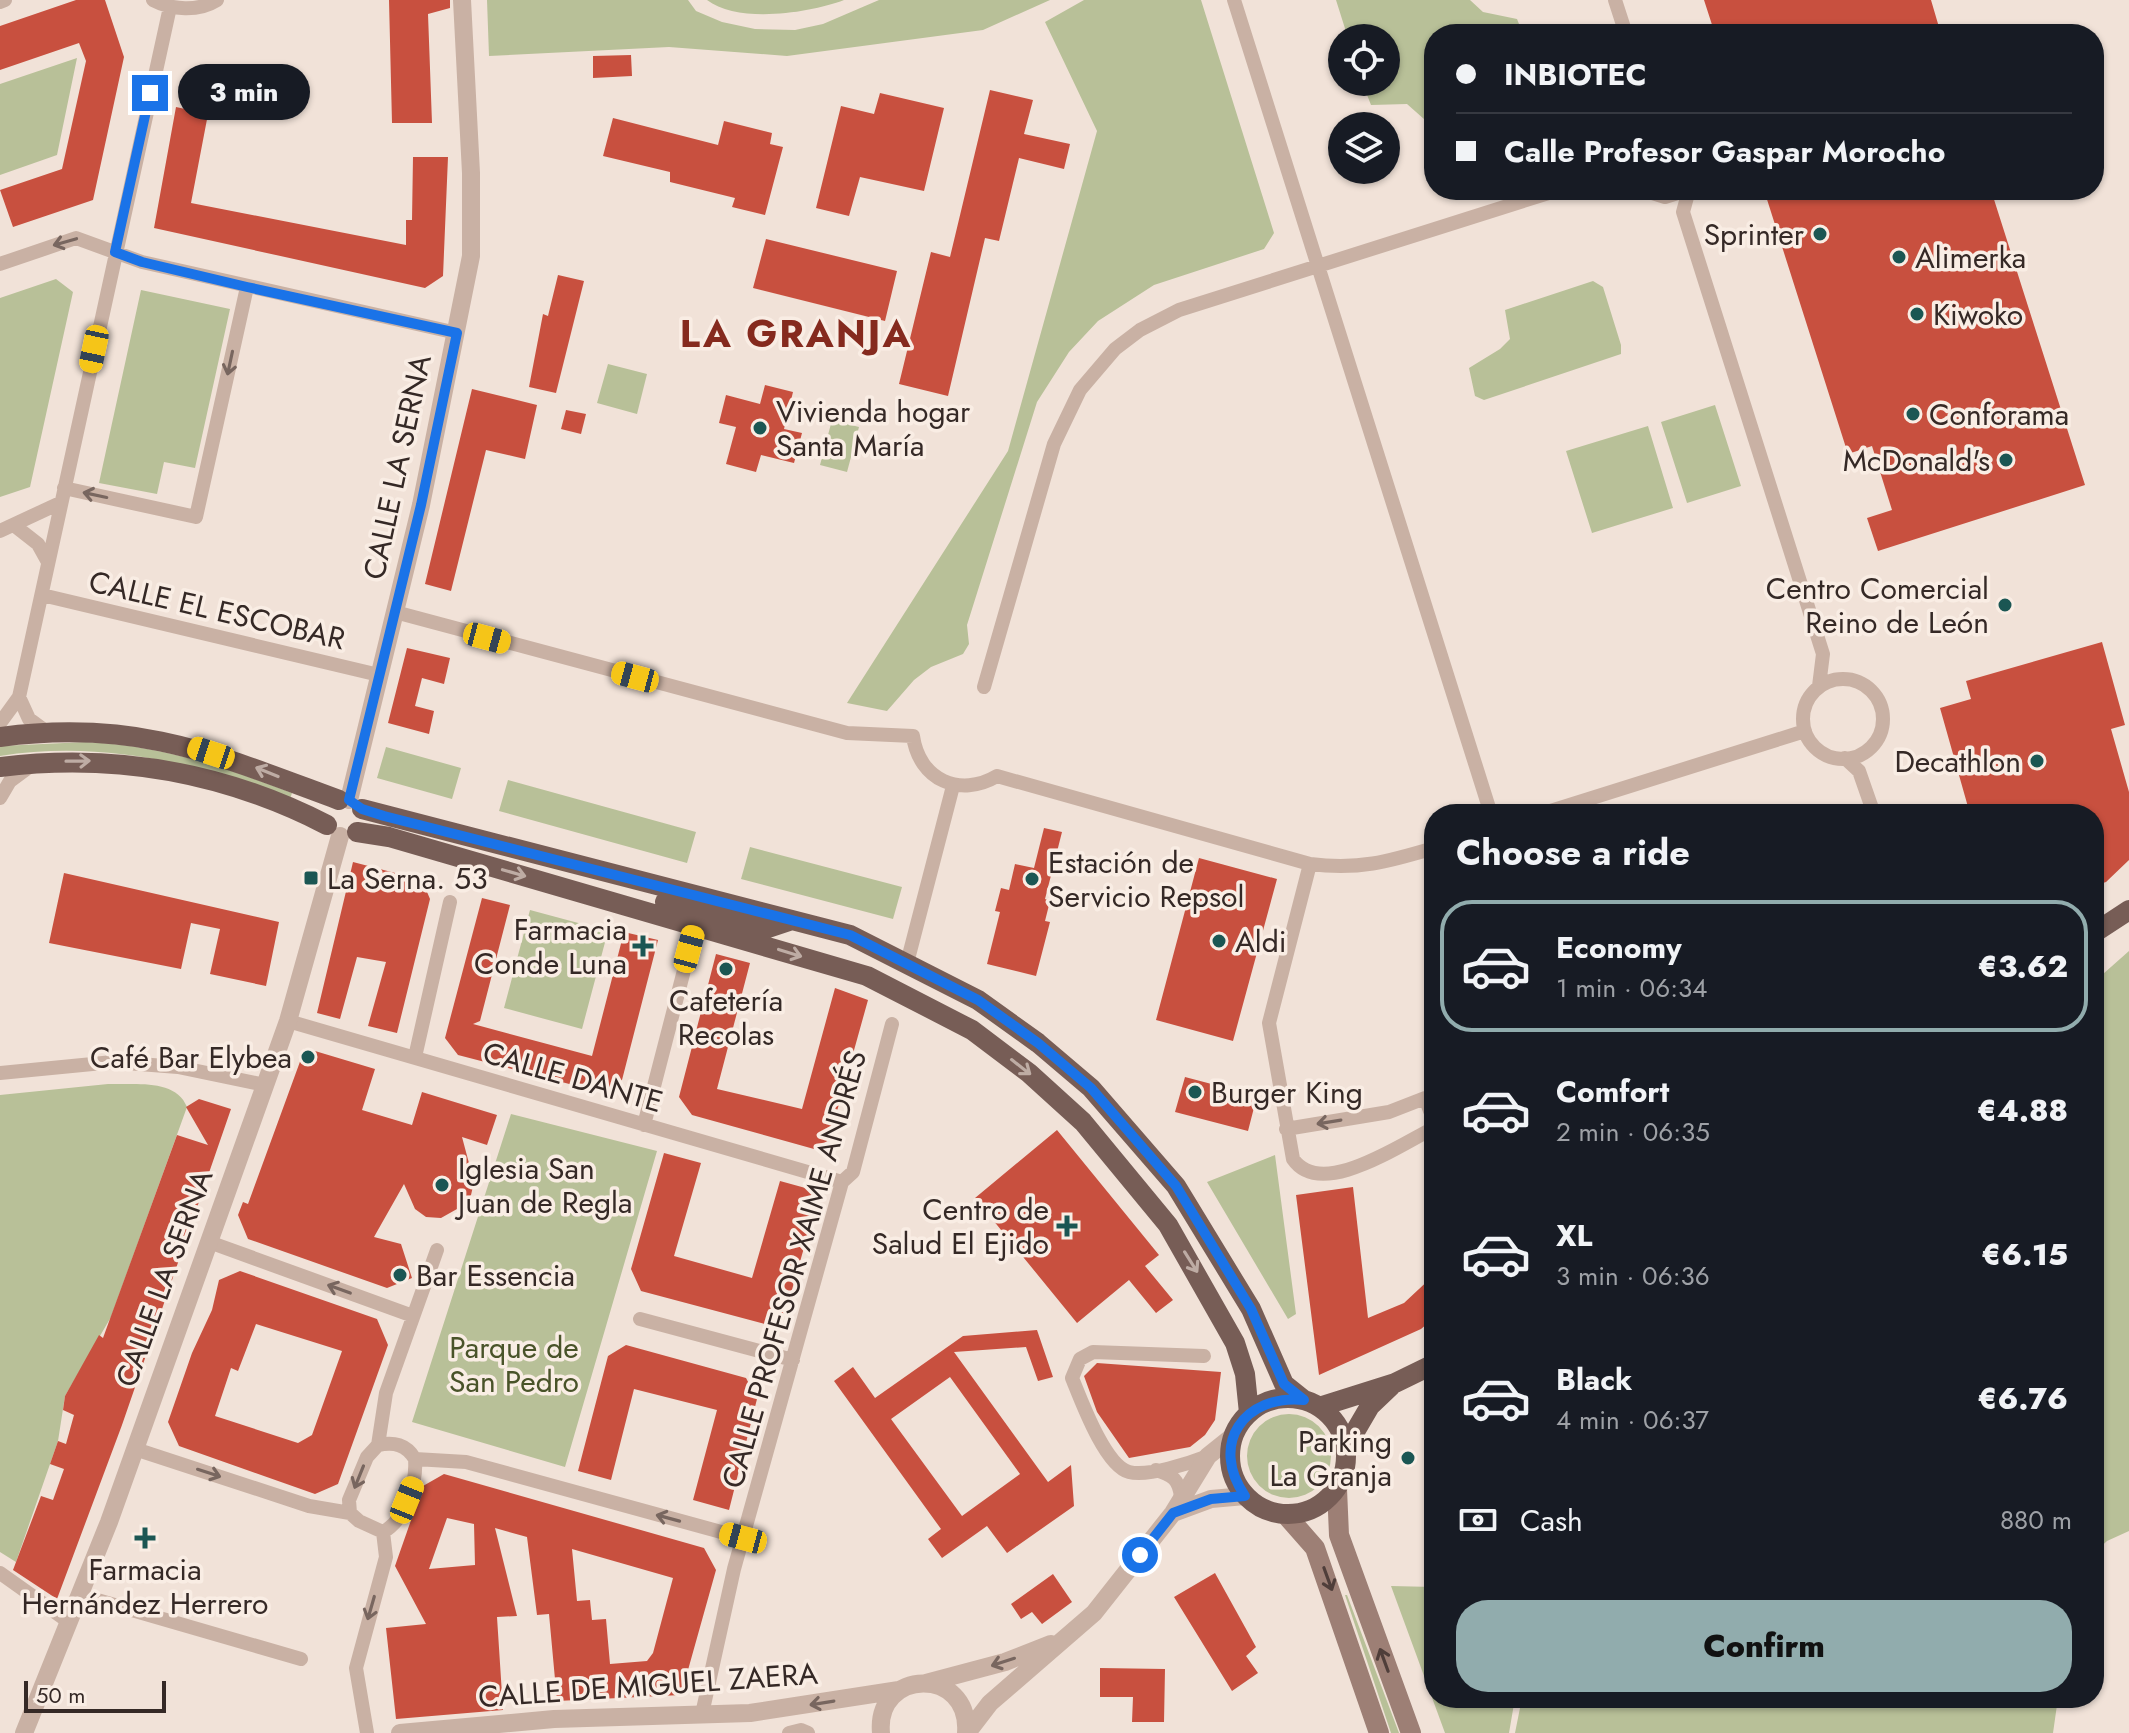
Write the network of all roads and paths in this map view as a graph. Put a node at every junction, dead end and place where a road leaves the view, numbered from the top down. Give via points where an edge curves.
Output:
1 (153, 0) edge
2 (217, 0) edge
3 (462, 0) edge
4 (1234, 0) edge
5 (1615, 0) edge
6 (170, 7) junction
7 (1623, 24) edge
8 (1527, 200) edge
9 (1669, 200) edge
10 (1686, 200) edge
11 (1683, 212) junction
12 (115, 252) junction
13 (0, 264) edge
14 (1319, 266) junction
15 (247, 287) junction
16 (457, 333) junction
17 (62, 496) junction
18 (7, 529) edge
19 (48, 562) junction
20 (42, 595) junction
21 (395, 612) junction
22 (1823, 654) junction
23 (379, 675) junction
24 (1844, 679) junction
25 (1819, 686) junction
26 (984, 687) dead end
27 (19, 697) junction
28 (0, 723) edge
29 (1805, 731) junction
30 (48, 733) junction
31 (0, 737) edge
32 (1861, 754) junction
33 (1845, 758) junction
34 (35, 762) junction
35 (0, 767) edge
36 (1859, 771) junction
37 (953, 786) junction
38 (0, 798) edge
39 (350, 803) junction
40 (1488, 804) edge
41 (1573, 804) edge
42 (1871, 804) edge
43 (341, 831) junction
44 (1424, 851) edge
45 (1310, 864) junction
46 (617, 875) junction
47 (450, 902) dead end
48 (2129, 910) edge
49 (698, 918) junction
50 (792, 920) junction
51 (2104, 926) edge
52 (907, 963) junction
53 (288, 1021) junction
54 (892, 1024) dead end
55 (415, 1057) junction
56 (0, 1073) edge
57 (265, 1085) junction
58 (1424, 1098) edge
59 (644, 1125) junction
60 (1286, 1129) junction
61 (1424, 1133) edge
62 (842, 1182) junction
63 (209, 1242) junction
64 (437, 1250) dead end
65 (413, 1316) junction
66 (640, 1319) dead end
67 (1204, 1356) dead end
68 (793, 1360) junction
69 (1424, 1369) edge
70 (1395, 1383) junction
71 (1312, 1403) junction
72 (1249, 1413) junction
73 (1233, 1436) junction
74 (378, 1445) junction
75 (1346, 1447) junction
76 (135, 1449) junction
77 (1208, 1456) junction
78 (415, 1459) junction
79 (1156, 1470) junction
80 (1337, 1489) junction
81 (1245, 1496) junction
82 (1177, 1505) junction
83 (350, 1513) junction
84 (1286, 1515) junction
85 (383, 1532) junction
86 (743, 1538) junction
87 (0, 1573) edge
88 (80, 1595) junction
89 (69, 1622) junction
90 (1074, 1631) junction
91 (301, 1659) dead end
92 (926, 1683) junction
93 (899, 1690) junction
94 (702, 1714) junction
95 (536, 1727) edge
96 (25, 1732) edge
97 (367, 1733) edge
98 (400, 1733) edge
99 (881, 1733) edge
100 (967, 1733) edge
101 (1379, 1733) edge
102 (1411, 1733) edge

1 - 6 street
2 - 6 street via 191,9
3 - 16 street, CALLE LA SERNA via 471,256
4 - 14 street
5 - 7 street
6 - 12 street
8 - 14 street
9 - 11 street
10 - 11 street
11 - 22 street
12 -> 13 street via 76,238
12 - 15 street
12 - 17 street
14 - 26 street via 1179,310 1140,330 1115,349 1080,390 1054,444
14 - 40 street
15 - 16 street
15 -> 17 street via 196,517
16 - 21 street, CALLE LA SERNA
17 - 18 street
17 - 19 street
18 - 19 street via 38,544
19 - 20 street
20 - 23 street, CALLE EL ESCOBAR
20 - 27 street
21 - 23 street, CALLE LA SERNA
21 - 37 street via 847,733 913,736 919,760
22 - 24 street
22 - 25 street
23 - 39 street, CALLE LA SERNA
24 - 25 street
24 - 32 street via 1868,688 1880,705 1880,734
25 - 29 street via 1804,708
27 - 28 street
27 - 30 street via 29,719
29 - 33 street via 1821,752
29 - 41 street
30 - 31 main road
39 -> 30 main road via 190,746 94,731
32 - 33 street
32 - 36 street
33 - 36 street
34 - 35 main road
34 - 38 street via 10,781
34 -> 43 main road via 93,760 182,771
36 - 42 street
37 - 45 street via 971,787 997,776
37 - 52 street
39 - 43 main road, CALLE LA SERNA via 363,824
39 - 43 main road, CALLE LA SERNA via 327,812
39 - 46 main road
43 -> 49 main road via 389,837
43 - 53 street, CALLE LA SERNA
44 - 45 street via 1376,866
45 - 60 street via 1269,1023
46 - 49 main road via 639,894
46 - 50 main road
47 - 55 street
48 - 51 main road
49 - 50 main road via 765,929
49 - 59 street
49 -> 72 main road via 904,992 972,1030 1029,1073 1083,1122 1168,1225 1235,1343
50 - 52 main road via 850,935
52 - 71 main road via 1009,1021 1115,1112 1197,1215 1251,1309 1284,1384
53 - 55 street, CALLE DANTE
53 - 57 street, CALLE LA SERNA
54 - 62 street, CALLE PROFESOR XAIME ANDRÉS via 853,1172
55 - 59 street, CALLE DANTE
56 - 57 street via 113,1062 178,1067
57 - 63 street, CALLE LA SERNA
58 -> 60 street via 1389,1112
59 - 62 street, CALLE DANTE
60 - 61 street via 1298,1167 1316,1175 1348,1171
62 - 68 street, CALLE PROFESOR XAIME ANDRÉS
65 -> 63 street
63 - 76 street, CALLE LA SERNA
64 - 65 street
65 - 74 street via 386,1393
66 - 68 street
67 - 79 street via 1093,1352 1080,1359 1072,1378 1087,1416 1117,1465 1126,1472
68 - 86 street, CALLE PROFESOR XAIME ANDRÉS
69 - 70 main road
70 - 71 main road
70 - 75 main road via 1370,1406
71 - 72 main road via 1275,1400
71 - 75 main road via 1337,1424
72 - 73 main road
73 - 77 street
73 - 81 main road via 1231,1468
74 - 78 street via 392,1442 409,1449
74 -> 83 street via 367,1457 349,1500
75 - 80 main road
76 -> 83 street via 309,1506
76 - 88 street, CALLE LA SERNA
77 - 79 street
77 - 82 street
78 - 85 street via 417,1474 397,1525
86 -> 78 street via 466,1462
79 - 82 street via 1171,1474 1179,1485
80 - 84 main road via 1314,1508
102 -> 80 main road via 1339,1535
81 - 82 street
81 - 84 main road via 1257,1506
82 - 90 street via 1094,1613
83 - 85 street
84 -> 101 main road via 1315,1548 1323,1566
85 -> 97 street via 386,1557 356,1668
86 - 94 street, CALLE PROFESOR XAIME ANDRÉS
87 - 89 street
88 - 89 street, CALLE LA SERNA
88 - 91 street
89 - 96 street, CALLE LA SERNA
90 -> 92 street via 1005,1662
90 - 100 street via 990,1703
92 - 93 street, CALLE DE MIGUEL ZAERA
92 - 100 street via 950,1691 958,1700
93 -> 94 street, CALLE DE MIGUEL ZAERA via 777,1710
93 - 99 street via 883,1710
94 - 95 street, CALLE DE MIGUEL ZAERA
95 - 98 street, CALLE DE MIGUEL ZAERA

